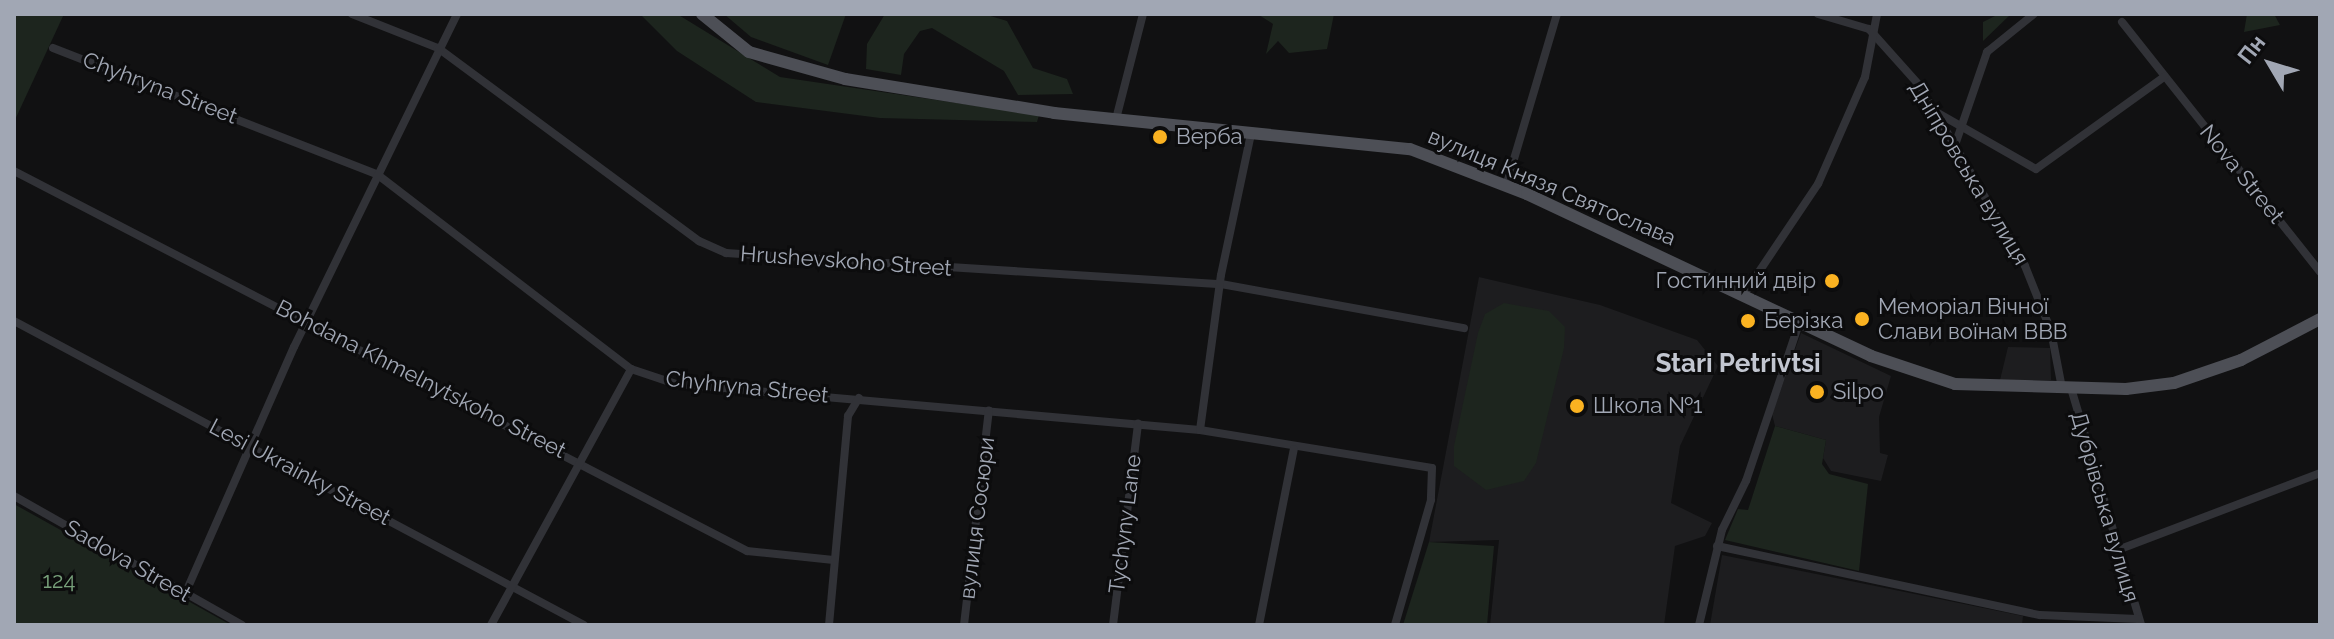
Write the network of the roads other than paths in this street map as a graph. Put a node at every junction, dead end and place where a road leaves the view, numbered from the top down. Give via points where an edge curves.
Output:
1 (352, 14) edge
2 (457, 14) edge
3 (702, 14) edge
4 (1143, 14) edge
5 (1557, 14) edge
6 (1818, 14) edge
7 (1877, 14) edge
8 (2034, 14) edge
9 (2122, 22) dead end
10 (1877, 41) junction
11 (53, 48) dead end
12 (438, 48) junction
13 (2164, 77) junction
14 (1936, 112) junction
15 (1116, 119) junction
16 (1959, 121) junction
17 (1251, 134) junction
18 (1953, 150) junction
19 (14, 171) edge
20 (378, 175) junction
21 (1506, 186) junction
22 (2320, 272) edge
23 (1221, 284) junction
24 (1744, 294) junction
25 (2320, 319) edge
26 (14, 321) edge
27 (307, 321) junction
28 (1800, 321) junction
29 (1464, 328) dead end
30 (631, 369) junction
31 (2067, 388) junction
32 (859, 398) junction
33 (989, 410) junction
34 (1138, 424) junction
35 (1200, 430) junction
36 (250, 445) junction
37 (1294, 449) junction
38 (581, 461) junction
39 (2320, 473) edge
40 (14, 496) edge
41 (1717, 546) junction
42 (2115, 551) junction
43 (834, 560) junction
44 (513, 585) junction
45 (185, 594) junction
46 (2140, 622) edge
47 (242, 625) edge
48 (491, 625) edge
49 (584, 625) edge
50 (829, 625) edge
51 (964, 625) edge
52 (1113, 625) edge
53 (1259, 625) edge
54 (1395, 625) edge
55 (1699, 625) edge

1 - 12 street, Hrushevskoho Street
2 - 12 street
3 - 15 main road, вулиця Князя Святослава via 749,52 789,68
4 - 15 street
5 - 21 street
6 - 10 street, Дніпровська вулиця via 1858,22
7 - 10 street
8 - 16 street via 1987,52
9 - 13 street, Nova Street
10 - 14 street, Дніпровська вулиця
10 - 24 street via 1818,184
11 - 20 street, Chyhryna Street
12 - 20 street
12 - 23 street, Hrushevskoho Street via 699,241 726,253
13 - 16 street via 2036,169
13 - 22 street, Nova Street
14 - 16 street
14 - 18 street, Дніпровська вулиця
15 - 17 main road, вулиця Князя Святослава
16 - 18 street
17 - 21 main road, вулиця Князя Святослава via 1410,149
17 - 23 street
18 - 31 street, Дніпровська вулиця via 2025,266
19 - 27 street, Bohdana Khmelnytskoho Street
20 - 27 street
20 - 30 street, Chyhryna Street
21 - 24 main road, вулиця Князя Святослава
23 - 29 street, Hrushevskoho Street
23 - 35 street
24 - 28 main road, вулиця Князя Святослава
25 - 31 main road, вулиця Князя Святослава via 2241,360 2174,383
26 - 36 street, Lesi Ukrainky Street
27 - 36 street
27 - 38 street, Bohdana Khmelnytskoho Street
28 - 31 main road, вулиця Князя Святослава via 1931,379
28 - 41 street
30 - 32 street, Chyhryna Street via 676,384
30 - 38 street
31 - 42 street, Дубрівська вулиця
32 - 33 street, Chyhryna Street
32 - 43 street via 848,416
33 - 34 street, Chyhryna Street
33 - 51 street, вулиця Сосюри
34 - 35 street, Chyhryna Street
34 - 52 street, Tychyny Lane
35 - 37 street, Chyhryna Street
36 - 44 street, Lesi Ukrainky Street
36 - 45 street
37 - 53 street
37 - 54 street, Chyhryna Street via 1432,468 1431,500
38 - 43 street, Bohdana Khmelnytskoho Street via 747,551
38 - 44 street
39 - 42 street
40 - 45 street, Sadova Street
41 - 46 street via 2040,615
41 - 55 street
42 - 46 street, Дубрівська вулиця
43 - 50 street
44 - 48 street
44 - 49 street, Lesi Ukrainky Street
45 - 47 street, Sadova Street

